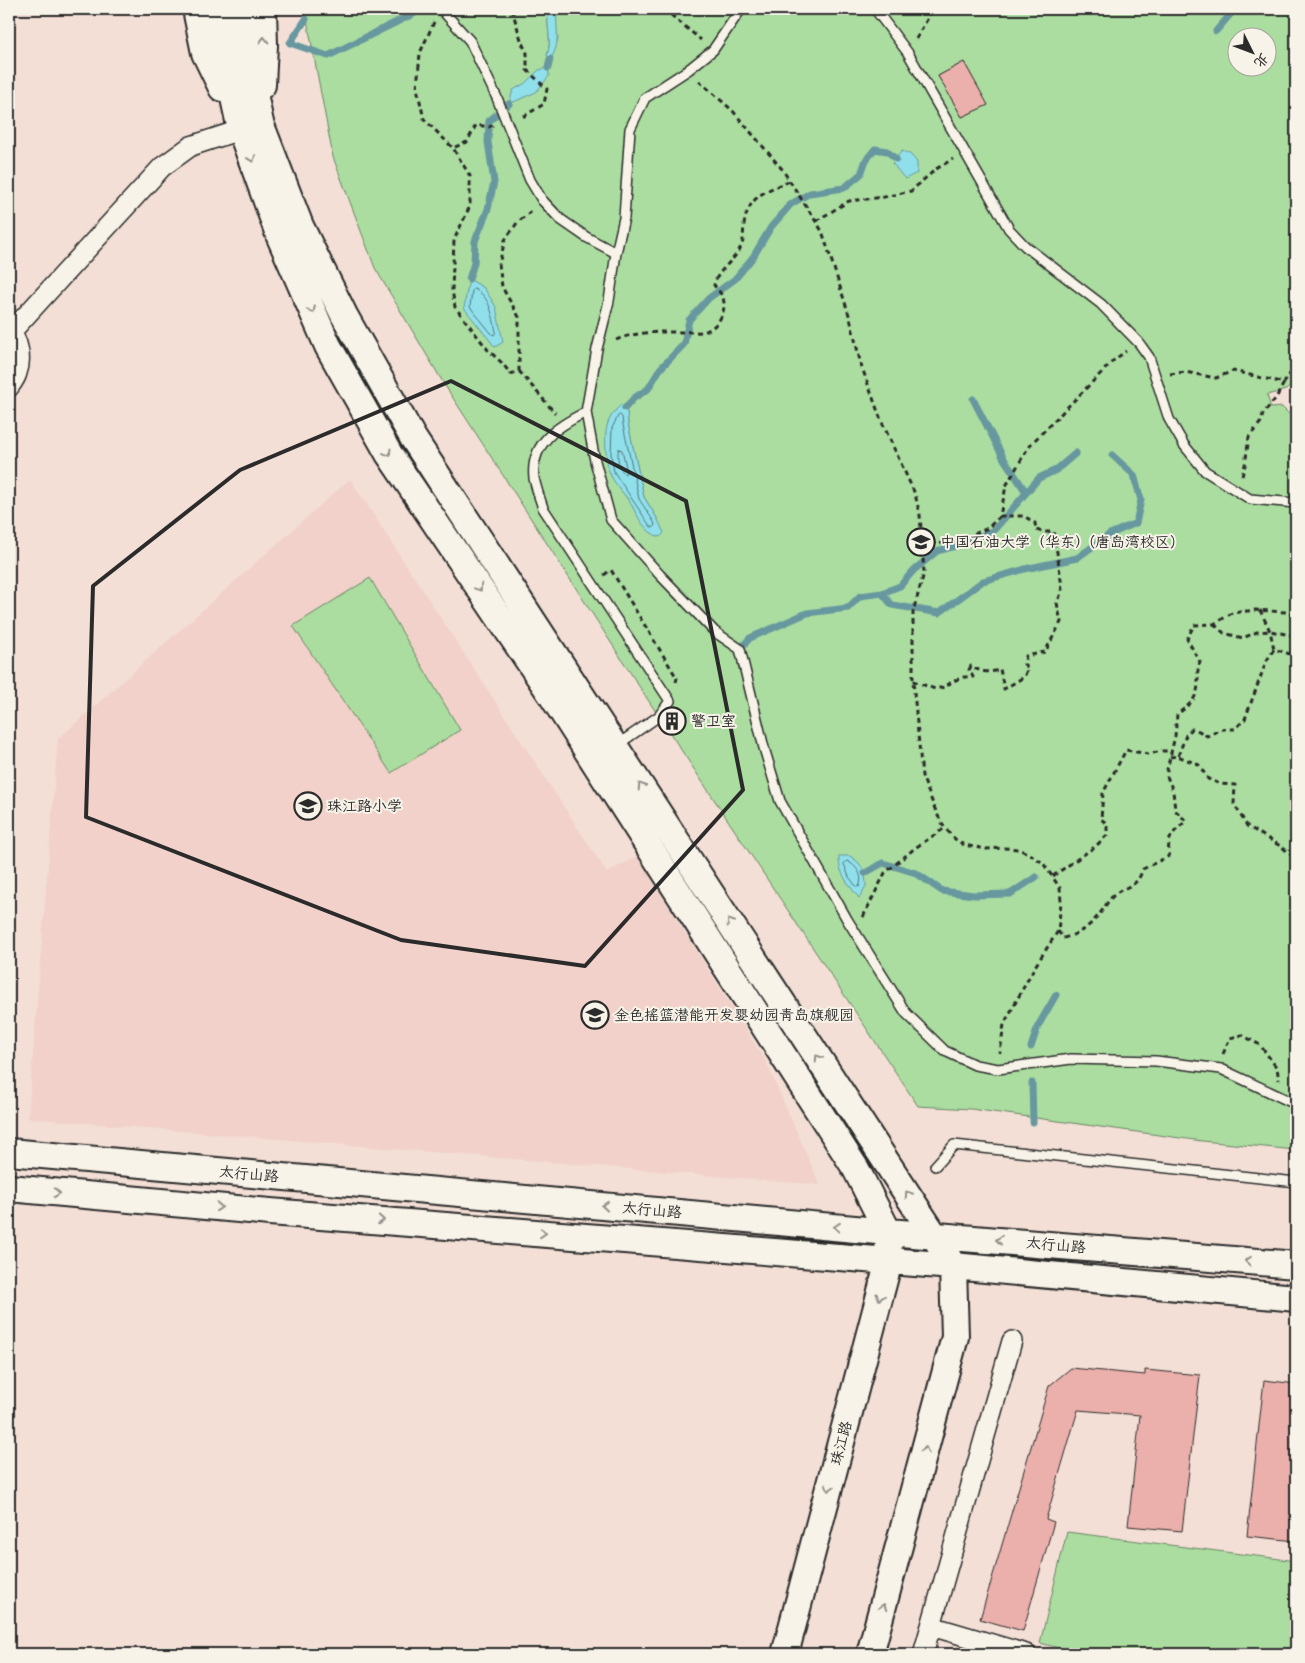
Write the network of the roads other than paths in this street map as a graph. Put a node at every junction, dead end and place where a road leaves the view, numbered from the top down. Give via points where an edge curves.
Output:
1 (196, 9) edge
2 (217, 9) edge
3 (241, 9) edge
4 (262, 9) edge
5 (442, 9) edge
6 (741, 9) edge
7 (875, 9) edge
8 (236, 60) junction
9 (251, 126) junction
10 (616, 253) junction
11 (10, 331) edge
12 (9, 387) edge
13 (586, 412) junction
14 (1296, 503) edge
15 (615, 746) junction
16 (1296, 1102) edge
17 (9, 1152) edge
18 (935, 1166) dead end
19 (1296, 1182) edge
20 (9, 1188) edge
21 (888, 1232) junction
22 (934, 1234) junction
23 (889, 1261) junction
24 (1296, 1265) edge
25 (953, 1266) junction
26 (1296, 1298) edge
27 (1012, 1341) dead end
28 (931, 1626) junction
29 (784, 1654) edge
30 (870, 1654) edge
31 (924, 1654) edge
32 (1026, 1654) edge

1 - 9 main road via 205,53
2 - 8 main road
3 - 8 main road
9 -> 4 main road via 264,45
5 - 10 lane via 470,41 530,180 542,200 560,219
6 - 10 lane via 713,50 645,98 630,129 624,218
7 - 14 lane via 908,53 1009,229 1025,246 1101,304 1139,343 1149,358 1169,419 1205,471 1250,499
8 - 9 main road
9 - 11 street via 191,146 162,167
9 - 15 main road via 344,315 413,438
9 -> 21 main road via 280,237 328,346 388,454 551,694 770,1033 856,1169
10 - 13 lane
11 - 12 street via 20,360
13 - 15 lane via 548,435 538,452 534,480 543,508 670,701 659,716
13 - 16 lane via 611,520 715,632 740,649 780,801 855,933 906,1013 945,1051 975,1066 998,1068 1071,1059 1156,1062 1221,1069
22 -> 15 main road
21 -> 17 main road, 太行山路
18 - 19 lane via 954,1145
20 -> 23 main road, 太行山路
21 - 22 main road, 太行山路
21 - 23 main road, 珠江路
24 -> 22 main road, 太行山路
22 - 25 main road
23 - 25 main road, 太行山路
23 -> 29 main road, 珠江路
25 - 26 main road, 太行山路
30 -> 25 main road via 954,1337
27 - 28 street
28 - 31 street
28 - 32 street

